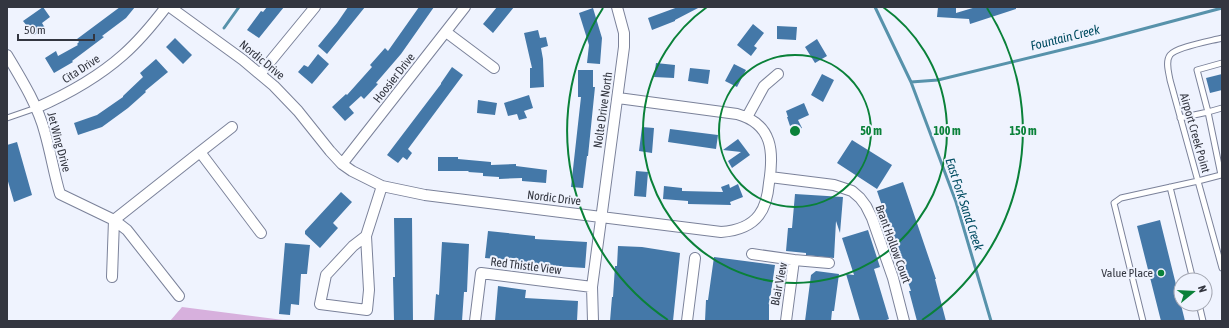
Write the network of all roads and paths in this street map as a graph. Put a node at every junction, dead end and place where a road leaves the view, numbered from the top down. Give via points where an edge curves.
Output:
1 (166, 7) edge
2 (170, 7) edge
3 (315, 7) edge
4 (465, 7) edge
5 (617, 7) edge
6 (446, 32) junction
7 (1222, 38) edge
8 (7, 55) edge
9 (1222, 63) edge
10 (494, 68) dead end
11 (260, 74) junction
12 (778, 74) dead end
13 (618, 98) junction
14 (36, 108) junction
15 (1222, 108) edge
16 (1208, 112) junction
17 (747, 117) junction
18 (7, 118) edge
19 (1180, 118) junction
20 (232, 127) dead end
21 (200, 152) junction
22 (342, 164) junction
23 (770, 177) junction
24 (1198, 182) junction
25 (382, 186) junction
26 (1170, 187) junction
27 (602, 217) junction
28 (114, 220) junction
29 (261, 233) dead end
30 (366, 236) junction
31 (752, 254) dead end
32 (695, 258) dead end
33 (794, 260) junction
34 (829, 263) dead end
35 (1222, 268) edge
36 (1191, 272) edge
37 (112, 276) dead end
38 (592, 287) junction
39 (179, 296) dead end
40 (475, 321) edge
41 (593, 321) edge
42 (687, 321) edge
43 (786, 321) edge
44 (904, 321) edge
45 (1143, 321) edge

1 - 14 street, Cita Drive via 134,45 100,74 65,95
2 - 11 street, Nordic Drive
3 - 11 street
4 - 6 street, Hoosier Drive
5 - 13 street, Nolte Drive North via 624,47
6 - 10 street
6 - 22 street, Hoosier Drive
7 - 19 lane, Airport Creek Point via 1185,47 1170,55 1170,80
8 - 14 street, Jet Wing Drive
9 - 16 lane via 1197,70
11 - 22 street, Nordic Drive via 290,102
12 - 17 street via 764,86
13 - 17 street, Nordic Drive
13 - 27 street, Nolte Drive North
14 - 18 lane
14 - 28 street, Jet Wing Drive via 45,132 60,194
15 - 16 lane
16 - 19 lane
16 - 24 lane via 1221,175
17 - 23 street, Nordic Drive via 762,129 770,146
19 - 24 lane, Airport Creek Point
20 - 21 street
21 - 28 street
21 - 29 street
22 - 25 street, Nordic Drive via 362,178
23 - 27 street, Nordic Drive via 767,196 758,216 733,232
23 - 44 street, Brant Hollow Court via 834,185 852,191 860,198 872,218 893,278
24 - 26 lane
24 - 35 lane, Airport Creek Point
25 - 27 street, Nordic Drive via 425,195
25 - 30 street
26 - 36 lane
26 - 45 lane via 1121,198 1114,203
27 - 38 street
28 - 37 street
28 - 39 street via 127,230
30 - 30 street via 369,290 366,310 320,304 326,275
31 - 33 street
32 - 42 street
33 - 34 street, Blair View
33 - 43 street, Blair View
38 - 40 street, Red Thistle View via 481,273
38 - 41 street

